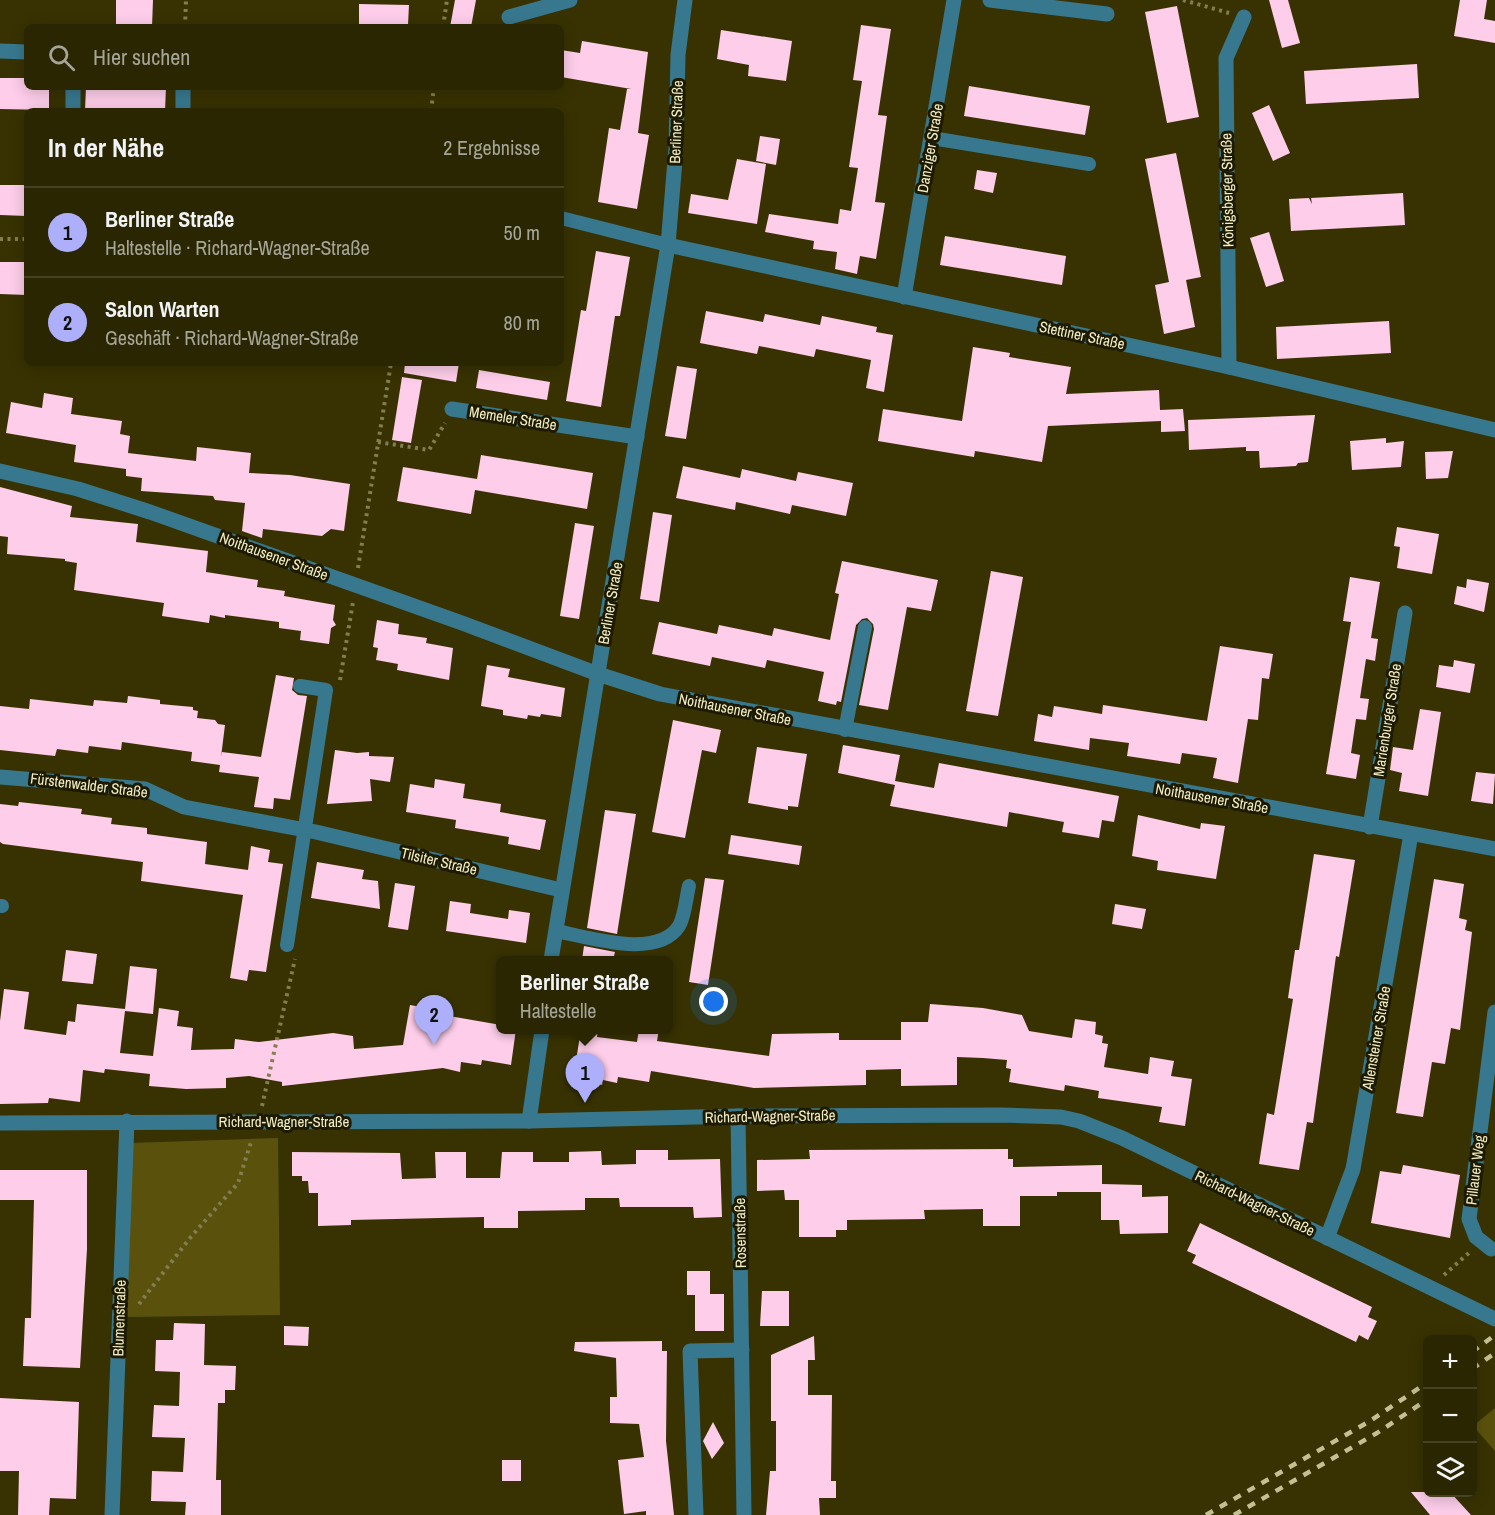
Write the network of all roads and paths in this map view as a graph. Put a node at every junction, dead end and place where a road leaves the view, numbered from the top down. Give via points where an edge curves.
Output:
1 (186, 0) edge
2 (447, 0) edge
3 (570, 0) edge
4 (685, 0) edge
5 (954, 0) edge
6 (990, 0) edge
7 (1183, 0) edge
8 (1107, 14) dead end
9 (509, 17) dead end
10 (1244, 17) joint
11 (185, 24) edge
12 (443, 24) edge
13 (0, 51) edge
14 (24, 52) edge
15 (73, 90) edge
16 (183, 90) edge
17 (434, 90) edge
18 (73, 108) edge
19 (183, 108) edge
20 (432, 108) edge
21 (932, 138) junction
22 (1089, 164) dead end
23 (564, 219) edge
24 (0, 239) edge
25 (24, 239) edge
26 (668, 245) junction
27 (904, 297) junction
28 (391, 366) edge
29 (1229, 367) junction
30 (452, 409) joint
31 (1495, 430) edge
32 (638, 437) junction
33 (378, 442) junction
34 (0, 471) edge
35 (355, 586) junction
36 (1405, 613) dead end
37 (865, 627) dead end
38 (598, 674) junction
39 (300, 686) dead end
40 (845, 730) junction
41 (0, 777) edge
42 (1370, 827) junction
43 (310, 831) junction
44 (1411, 834) junction
45 (1495, 849) edge
46 (689, 886) dead end
47 (561, 890) junction
48 (556, 931) junction
49 (287, 945) joint
50 (552, 956) edge
51 (1495, 1012) edge
52 (541, 1034) edge
53 (738, 1116) junction
54 (127, 1121) junction
55 (258, 1121) junction
56 (529, 1121) junction
57 (0, 1123) edge
58 (1327, 1238) junction
59 (1489, 1245) edge
60 (1434, 1290) junction
61 (1495, 1319) edge
62 (118, 1330) junction
63 (742, 1350) junction
64 (112, 1515) edge
65 (696, 1515) edge
66 (744, 1515) edge

1 - 11 path
2 - 12 path
3 - 9 street
4 - 26 street, Berliner Straße via 678,47 676,148
5 - 21 street, Danziger Straße
6 - 8 street
7 - 10 path
10 - 29 street, Königsberger Straße via 1226,58
13 - 14 street
15 - 18 street
16 - 19 street
17 - 20 path
21 - 22 lane
21 - 27 street, Danziger Straße
23 - 26 lane
24 - 25 path
26 - 27 street, Stettiner Straße
26 - 32 street, Berliner Straße
27 - 29 street, Stettiner Straße
28 - 33 path
29 - 31 street, Stettiner Straße
30 - 32 street, Memeler Straße
30 - 33 path, Memeler Straße via 429,450
32 - 38 street, Berliner Straße
33 - 35 path
34 - 35 street, Noithausener Straße via 117,501
35 - 38 street, Noithausener Straße
36 - 42 street, Marienburger Straße
37 - 40 lane
38 - 40 street, Noithausener Straße via 670,696
38 - 47 street, Berliner Straße
39 - 43 lane via 326,690
40 - 42 street, Noithausener Straße
41 - 43 street, Fürstenwalder Straße via 145,789 184,807
42 - 44 street, Noithausener Straße
43 - 47 street, Tilsiter Straße
43 - 49 lane
44 - 45 street, Noithausener Straße
44 - 58 street, Allensteiner Straße via 1353,1169
46 - 48 lane via 680,925 669,938 654,945
47 - 48 street, Berliner Straße
48 - 50 street, Berliner Straße
49 - 55 path via 297,962
51 - 59 street, Pillauer Weg via 1469,1219 1476,1237
52 - 56 street
53 - 56 street, Richard-Wagner-Straße
53 - 58 street, Richard-Wagner-Straße via 1061,1117 1122,1138
53 - 63 street, Rosenstraße
54 - 55 street, Richard-Wagner-Straße
54 - 57 street, Richard-Wagner-Straße
54 - 62 street, Blumenstraße
55 - 56 street, Richard-Wagner-Straße
55 - 62 path via 238,1183
58 - 60 street, Richard-Wagner-Straße
59 - 60 path via 1442,1276
60 - 61 street, Richard-Wagner-Straße
62 - 64 street, Blumenstraße
63 - 65 street via 690,1352
63 - 66 street, Rosenstraße

